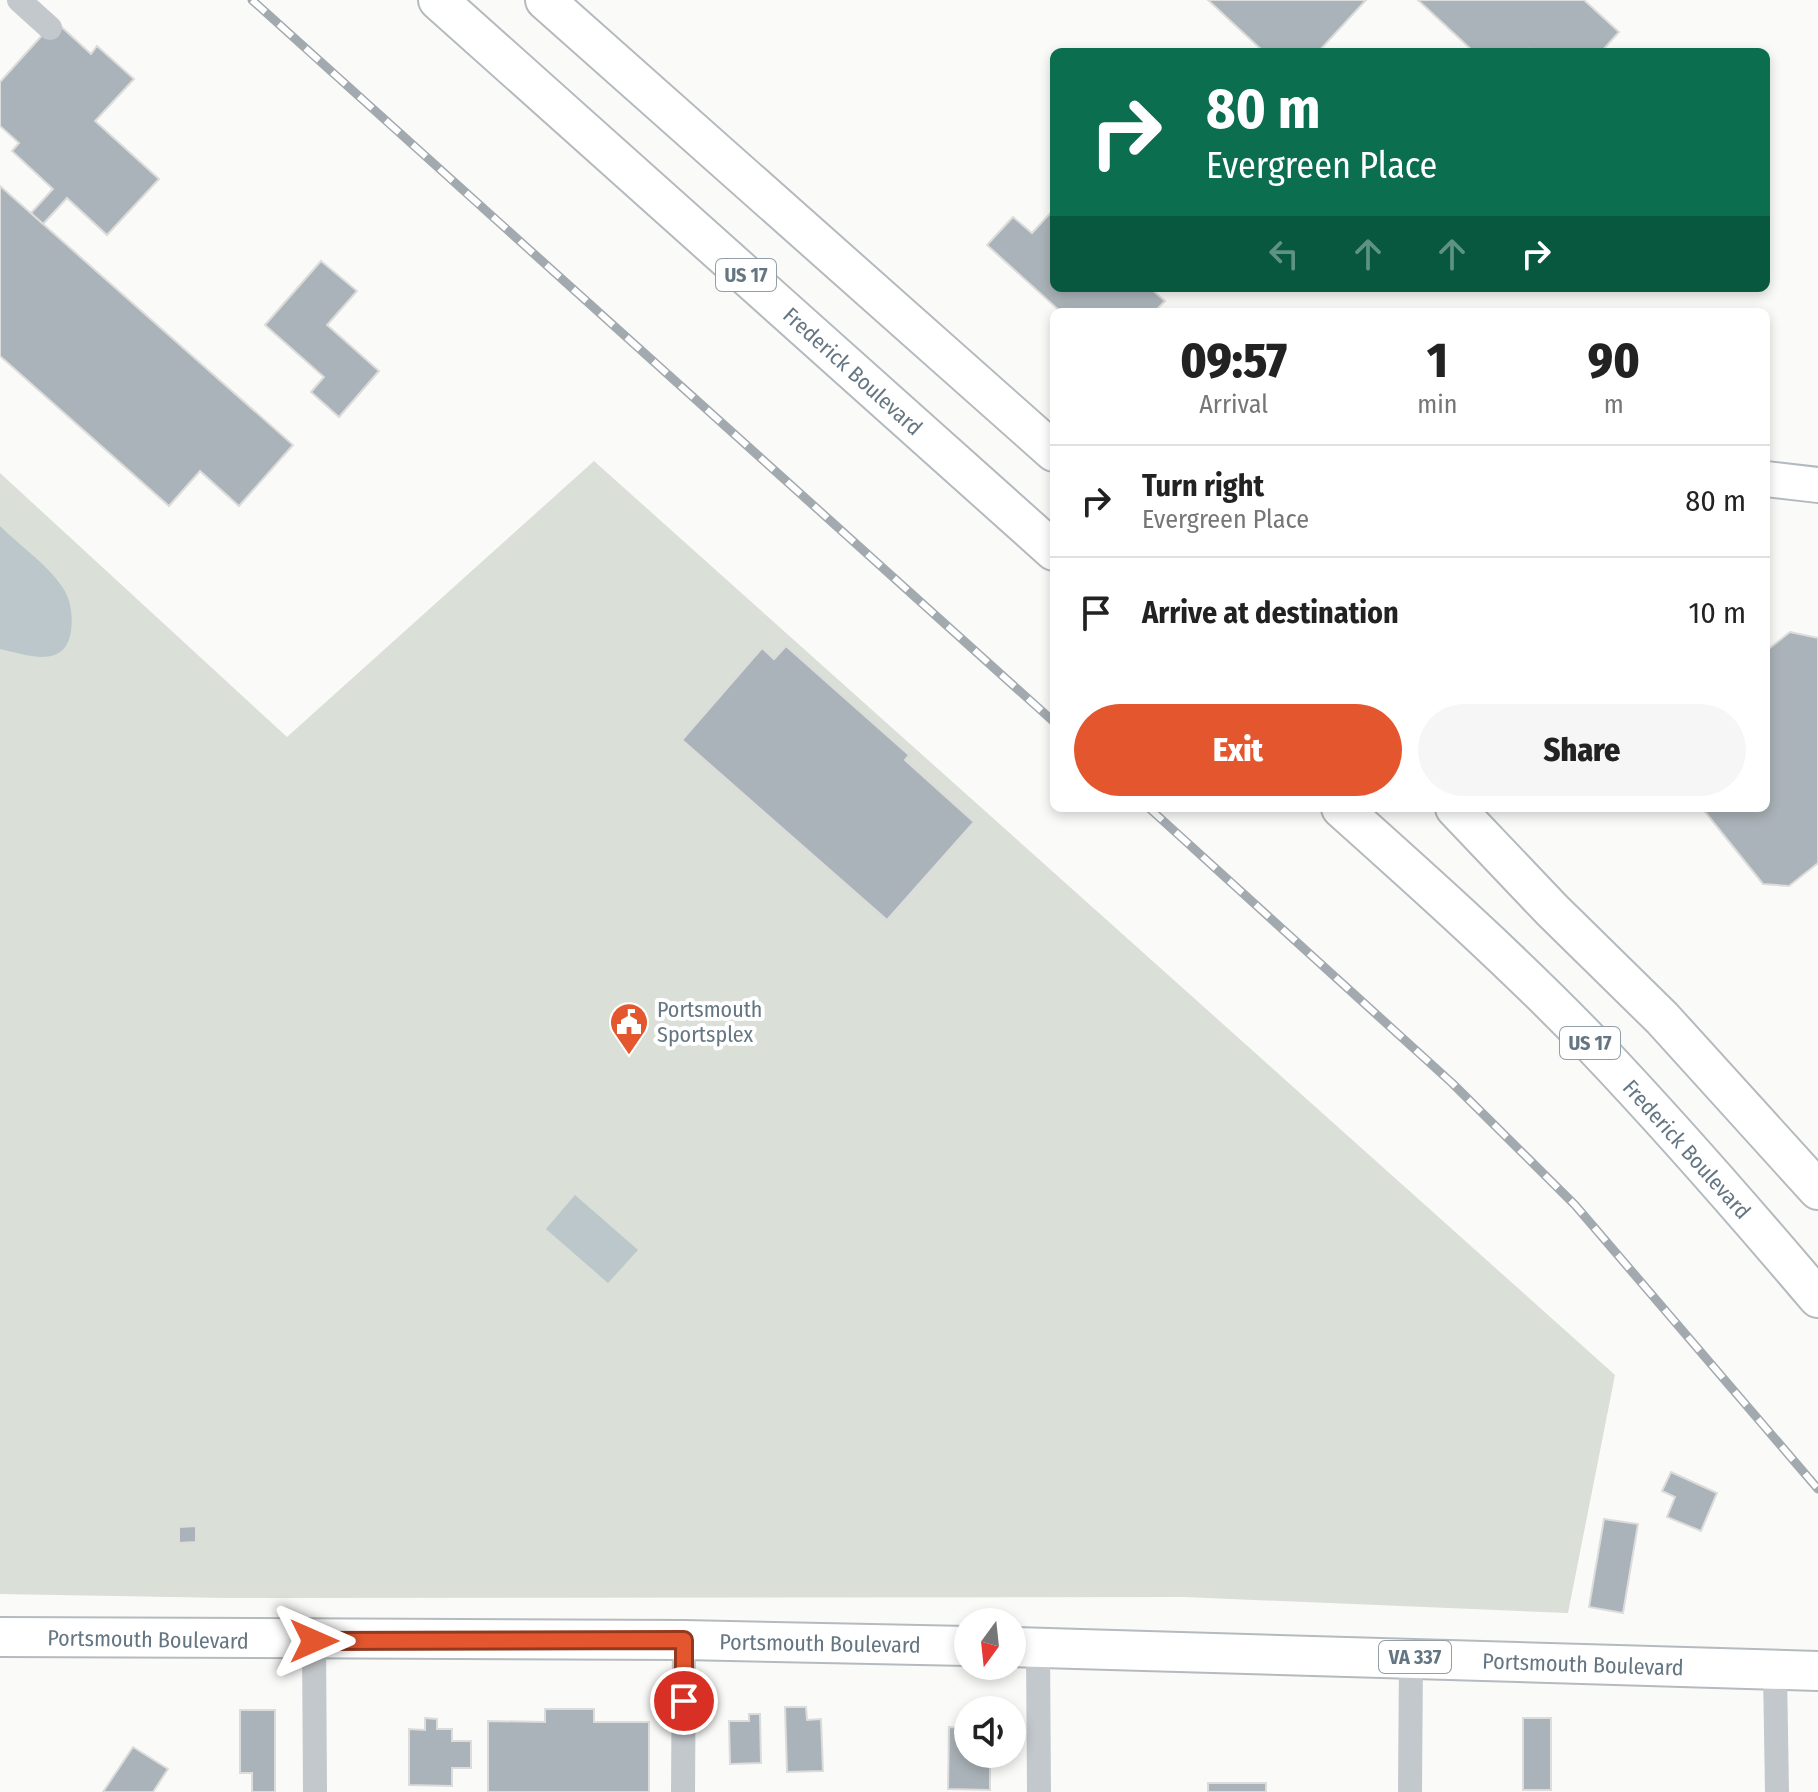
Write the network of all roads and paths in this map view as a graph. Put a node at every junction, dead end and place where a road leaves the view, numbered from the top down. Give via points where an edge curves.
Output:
1 (19, 0) edge
2 (438, 0) edge
3 (545, 0) edge
4 (50, 28) dead end
5 (1050, 448) edge
6 (1770, 479) edge
7 (1818, 485) edge
8 (1050, 547) edge
9 (1345, 812) edge
10 (1459, 812) edge
11 (1818, 1190) edge
12 (1818, 1298) edge
13 (0, 1637) edge
14 (684, 1640) junction
15 (314, 1641) junction
16 (954, 1646) edge
17 (1026, 1648) edge
18 (1411, 1657) junction
19 (1026, 1658) edge
20 (1775, 1671) junction
21 (1818, 1671) edge
22 (315, 1792) edge
23 (683, 1792) edge
24 (1039, 1792) edge
25 (1410, 1792) edge
26 (1777, 1792) edge

1 - 4 street
2 - 8 main road, Frederick Boulevard / US 17
3 - 5 main road
6 - 7 street
9 - 12 main road, Frederick Boulevard / US 17 via 1591,1043
10 - 11 main road via 1662,1018
13 - 15 main road, Portsmouth Boulevard
14 - 15 main road, Portsmouth Boulevard
14 - 16 main road, Portsmouth Boulevard
14 - 23 street
15 - 22 street
17 - 18 main road, Portsmouth Boulevard / VA 337
18 - 20 main road, Portsmouth Boulevard / VA 337
18 - 25 street
19 - 24 street
20 - 21 main road, Portsmouth Boulevard / VA 337
20 - 26 street

